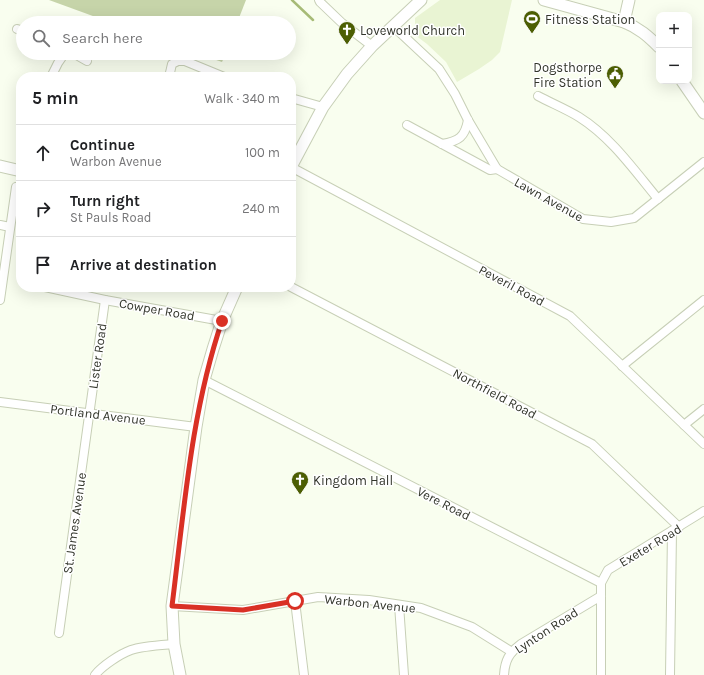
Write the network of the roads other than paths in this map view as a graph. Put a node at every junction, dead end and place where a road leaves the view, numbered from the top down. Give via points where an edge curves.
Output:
1 (320, 0) edge
2 (421, 0) edge
3 (544, 0) edge
4 (629, 0) edge
5 (624, 22) junction
6 (392, 26) junction
7 (656, 44) edge
8 (372, 46) junction
9 (60, 60) edge
10 (54, 72) edge
11 (170, 72) edge
12 (212, 72) edge
13 (684, 84) edge
14 (538, 96) dead end
15 (296, 99) edge
16 (323, 107) junction
17 (704, 113) edge
18 (468, 120) junction
19 (407, 125) dead end
20 (442, 144) junction
21 (296, 158) edge
22 (704, 162) edge
23 (0, 166) edge
24 (497, 169) junction
25 (16, 170) edge
26 (296, 170) edge
27 (16, 187) dead end
28 (658, 199) junction
29 (0, 225) edge
30 (10, 227) junction
31 (296, 290) edge
32 (68, 292) edge
33 (235, 292) edge
34 (0, 300) edge
35 (105, 300) junction
36 (704, 300) edge
37 (222, 321) junction
38 (622, 366) junction
39 (204, 380) junction
40 (0, 402) edge
41 (704, 409) edge
42 (90, 413) junction
43 (684, 425) junction
44 (196, 427) junction
45 (704, 444) edge
46 (704, 511) edge
47 (676, 529) junction
48 (601, 583) junction
49 (601, 596) junction
50 (295, 601) junction
51 (399, 605) junction
52 (172, 606) junction
53 (59, 633) dead end
54 (174, 644) junction
55 (512, 652) junction
56 (95, 675) edge
57 (180, 675) edge
58 (304, 675) edge
59 (404, 675) edge
60 (504, 675) edge
61 (601, 675) edge
62 (670, 675) edge

1 - 8 street
2 - 6 street
3 - 5 street
4 - 5 street
5 - 7 street via 646,33
6 - 8 street
6 - 18 street, Lawn Avenue via 438,69
8 - 16 street
9 - 10 street
11 - 12 street via 172,64 178,61 185,61
13 - 17 street
14 - 28 street via 579,117 601,134
15 - 16 street
16 - 21 street
18 - 20 street via 460,138
18 - 24 street, Lawn Avenue
19 - 20 street, Lawn Avenue
20 - 24 street, Lawn Avenue via 490,170
22 - 28 street, Lawn Avenue
23 - 25 street
24 - 28 street, Lawn Avenue via 583,219 624,221 634,218
26 - 38 street, Peveril Road via 570,316
27 - 30 street
29 - 30 street
30 - 34 street
31 - 47 street, Northfield Road via 592,444
32 - 35 street, Cowper Road
33 - 37 street
35 - 37 street, Cowper Road
35 - 42 street, Lister Road
36 - 38 street
37 - 39 street
38 - 43 street, Peveril Road
39 - 44 street
39 - 48 street, Vere Road
40 - 42 street, Portland Avenue
41 - 43 street
42 - 44 street, Portland Avenue
42 - 53 street, St. James Avenue
43 - 45 street, Peveril Road
44 - 52 street
46 - 47 street, Exeter Road
47 - 48 street, Exeter Road via 608,570
47 - 62 street
48 - 49 street
49 - 55 street, Lynton Road
49 - 61 street
50 - 51 street, Warbon Avenue via 318,597 369,600
50 - 52 street, Warbon Avenue via 243,610
50 - 58 street
51 - 55 street, Warbon Avenue via 421,608 472,627
51 - 59 street
52 - 54 street
54 - 56 street via 131,650 113,660
54 - 57 street
55 - 60 street, Lynton Road via 505,664

